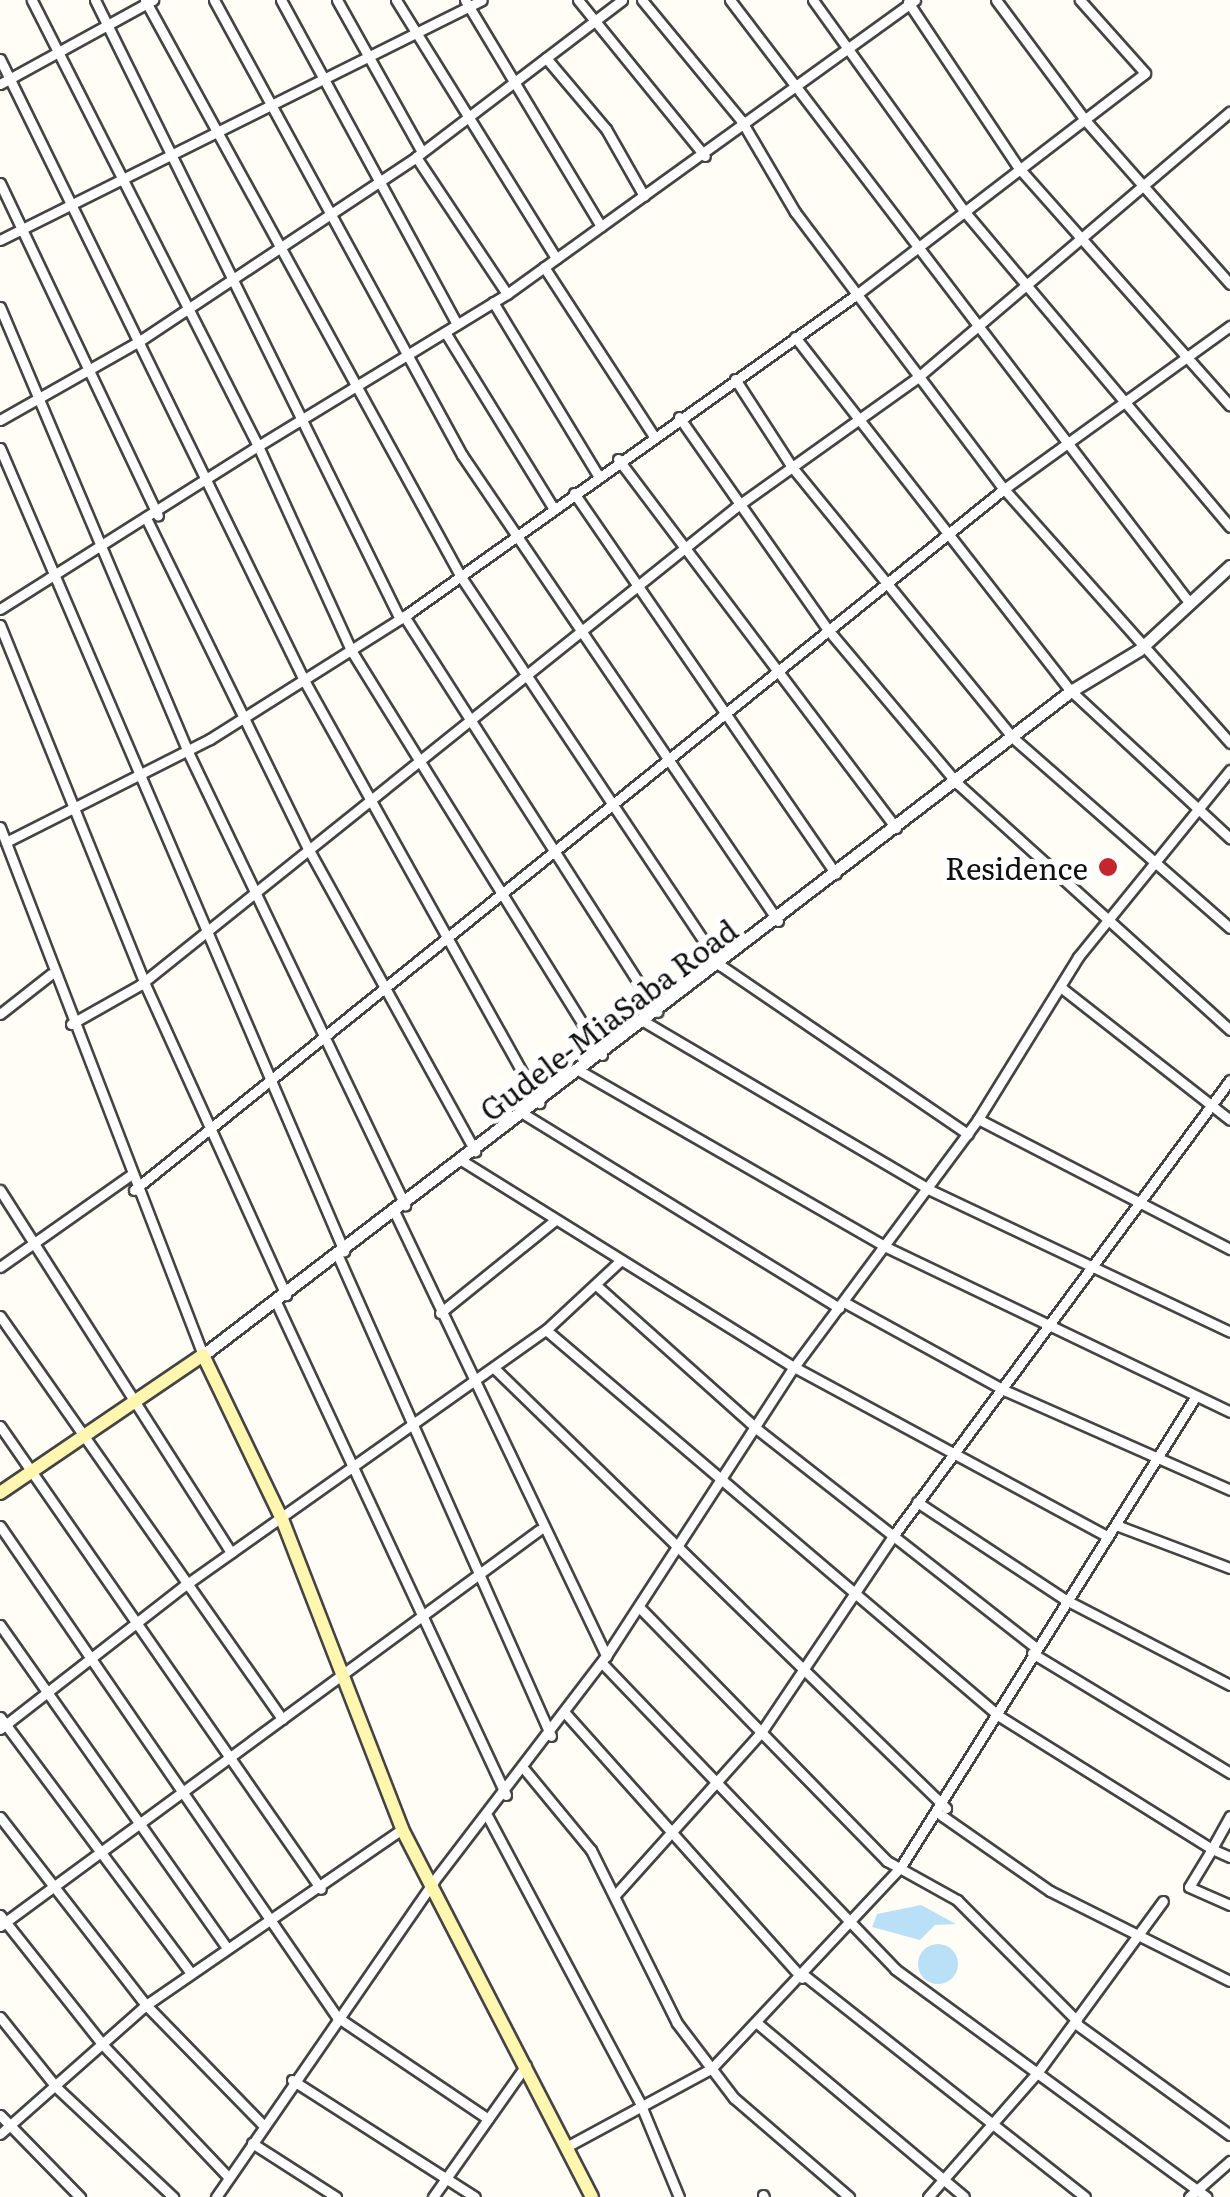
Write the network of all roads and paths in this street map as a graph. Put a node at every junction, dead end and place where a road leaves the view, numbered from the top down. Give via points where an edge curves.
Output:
1 (32, 0) edge
2 (95, 0) edge
3 (214, 0) edge
4 (281, 0) edge
5 (337, 0) edge
6 (396, 0) edge
7 (482, 0) edge
8 (578, 0) edge
9 (622, 0) edge
10 (642, 0) edge
11 (730, 0) edge
12 (813, 0) edge
13 (996, 0) edge
14 (1080, 0) edge
15 (148, 1) edge
16 (910, 1) edge
17 (468, 5) edge
18 (594, 21) junction
19 (105, 28) junction
20 (419, 37) junction
21 (847, 49) junction
22 (60, 54) junction
23 (372, 58) junction
24 (546, 58) junction
25 (0, 59) edge
26 (5, 81) edge
27 (323, 85) junction
28 (509, 86) junction
29 (793, 88) junction
30 (271, 109) junction
31 (1230, 112) edge
32 (466, 118) junction
33 (1085, 120) junction
34 (742, 129) junction
35 (223, 133) junction
36 (419, 154) junction
37 (176, 156) junction
38 (705, 156) junction
39 (1018, 167) junction
40 (128, 179) junction
41 (0, 183) edge
42 (373, 184) junction
43 (1143, 187) junction
44 (644, 196) junction
45 (72, 205) junction
46 (964, 211) junction
47 (324, 215) junction
48 (601, 226) junction
49 (24, 229) junction
50 (0, 240) edge
51 (1082, 240) junction
52 (280, 242) junction
53 (913, 251) junction
54 (556, 258) junction
55 (544, 267) junction
56 (234, 273) junction
57 (1032, 283) junction
58 (1230, 284) edge
59 (506, 294) junction
60 (856, 295) junction
61 (493, 302) junction
62 (184, 306) junction
63 (0, 307) edge
64 (457, 324) junction
65 (1230, 326) edge
66 (977, 329) junction
67 (445, 332) junction
68 (794, 337) junction
69 (138, 342) junction
70 (406, 356) junction
71 (1188, 358) junction
72 (87, 372) junction
73 (917, 378) junction
74 (735, 379) junction
75 (358, 385) junction
76 (42, 398) junction
77 (1128, 401) junction
78 (1230, 406) edge
79 (307, 416) junction
80 (678, 418) junction
81 (0, 420) edge
82 (859, 420) junction
83 (653, 435) junction
84 (1066, 445) junction
85 (258, 446) junction
86 (0, 448) edge
87 (618, 459) junction
88 (792, 467) junction
89 (597, 474) junction
90 (208, 484) junction
91 (1004, 489) junction
92 (574, 493) junction
93 (740, 504) junction
94 (554, 509) junction
95 (158, 515) junction
96 (148, 522) junction
97 (1230, 527) edge
98 (519, 537) junction
99 (945, 537) junction
100 (103, 550) junction
101 (684, 550) junction
102 (1230, 566) edge
103 (460, 578) junction
104 (53, 582) junction
105 (890, 582) junction
106 (638, 590) junction
107 (1188, 600) junction
108 (0, 609) edge
109 (402, 618) junction
110 (0, 625) edge
111 (829, 631) junction
112 (578, 638) junction
113 (350, 650) junction
114 (1139, 650) junction
115 (779, 677) junction
116 (528, 680) junction
117 (304, 682) junction
118 (1071, 691) junction
119 (247, 715) junction
120 (727, 721) junction
121 (474, 723) junction
122 (1012, 737) junction
123 (1230, 743) edge
124 (187, 750) junction
125 (666, 764) junction
126 (418, 767) junction
127 (1230, 770) edge
128 (137, 776) junction
129 (958, 784) junction
130 (370, 805) junction
131 (615, 805) junction
132 (1194, 806) junction
133 (70, 808) junction
134 (0, 827) edge
135 (896, 828) junction
136 (1230, 838) edge
137 (6, 842) junction
138 (310, 852) junction
139 (561, 854) junction
140 (1153, 864) junction
141 (836, 875) junction
142 (254, 894) junction
143 (501, 903) junction
144 (778, 921) junction
145 (1105, 922) junction
146 (1230, 928) edge
147 (204, 934) junction
148 (444, 943) junction
149 (720, 965) junction
150 (51, 974) junction
151 (144, 982) junction
152 (1063, 989) junction
153 (384, 992) junction
154 (1, 1010) edge
155 (658, 1012) junction
156 (645, 1022) junction
157 (71, 1024) junction
158 (1230, 1030) edge
159 (328, 1038) junction
160 (602, 1055) junction
161 (580, 1072) junction
162 (1230, 1080) edge
163 (269, 1084) junction
164 (539, 1102) junction
165 (1211, 1107) junction
166 (524, 1114) junction
167 (978, 1119) junction
168 (1230, 1120) edge
169 (211, 1130) junction
170 (968, 1134) junction
171 (474, 1152) junction
172 (461, 1160) junction
173 (129, 1176) junction
174 (928, 1189) junction
175 (0, 1190) edge
176 (134, 1190) junction
177 (1134, 1202) junction
178 (400, 1208) junction
179 (554, 1221) junction
180 (36, 1242) junction
181 (884, 1246) junction
182 (1230, 1249) edge
183 (341, 1254) junction
184 (619, 1262) junction
185 (1091, 1264) junction
186 (0, 1267) edge
187 (596, 1286) junction
188 (281, 1299) junction
189 (842, 1305) junction
190 (440, 1313) junction
191 (0, 1316) edge
192 (1054, 1329) junction
193 (546, 1330) junction
194 (1230, 1332) edge
195 (203, 1354) junction
196 (794, 1367) junction
197 (494, 1368) junction
198 (470, 1385) junction
199 (1006, 1391) junction
200 (1196, 1396) junction
201 (134, 1401) junction
202 (1230, 1412) edge
203 (0, 1426) edge
204 (757, 1429) junction
205 (411, 1431) junction
206 (81, 1438) junction
207 (960, 1449) junction
208 (1154, 1459) junction
209 (32, 1472) junction
210 (350, 1473) junction
211 (720, 1486) junction
212 (1230, 1490) edge
213 (0, 1493) edge
214 (918, 1502) junction
215 (282, 1520) junction
216 (1116, 1525) junction
217 (0, 1526) edge
218 (539, 1530) junction
219 (893, 1536) junction
220 (1108, 1537) junction
221 (681, 1547) junction
222 (231, 1553) junction
223 (1230, 1568) edge
224 (478, 1573) junction
225 (184, 1586) junction
226 (850, 1598) junction
227 (1064, 1599) junction
228 (640, 1608) junction
229 (417, 1616) junction
230 (142, 1620) junction
231 (0, 1625) edge
232 (1034, 1650) junction
233 (96, 1656) junction
234 (604, 1659) junction
235 (802, 1667) junction
236 (338, 1675) junction
237 (1230, 1685) edge
238 (50, 1691) junction
239 (566, 1714) junction
240 (999, 1716) junction
241 (282, 1719) junction
242 (2, 1723) edge
243 (762, 1731) junction
244 (551, 1736) junction
245 (231, 1756) junction
246 (525, 1770) junction
247 (1230, 1774) edge
248 (716, 1785) junction
249 (184, 1788) junction
250 (506, 1795) junction
251 (944, 1811) junction
252 (1230, 1816) edge
253 (0, 1817) edge
254 (488, 1817) junction
255 (136, 1824) junction
256 (402, 1829) junction
257 (671, 1837) junction
258 (1212, 1849) junction
259 (100, 1852) junction
260 (1230, 1857) edge
261 (900, 1868) junction
262 (433, 1882) junction
263 (55, 1884) junction
264 (320, 1889) junction
265 (616, 1894) junction
266 (1163, 1902) dead end
267 (1230, 1905) edge
268 (274, 1918) junction
269 (2, 1921) edge
270 (854, 1921) junction
271 (1142, 1937) junction
272 (226, 1946) junction
273 (191, 1973) junction
274 (803, 1976) junction
275 (1230, 1980) edge
276 (146, 2006) junction
277 (0, 2017) edge
278 (337, 2017) junction
279 (1076, 2022) junction
280 (757, 2023) junction
281 (103, 2045) junction
282 (526, 2065) junction
283 (712, 2068) junction
284 (1037, 2074) junction
285 (292, 2080) junction
286 (56, 2087) junction
287 (640, 2102) junction
288 (0, 2115) edge
289 (488, 2118) junction
290 (262, 2124) junction
291 (991, 2127) junction
292 (4, 2130) edge
293 (1230, 2136) edge
294 (252, 2142) junction
295 (568, 2146) junction
296 (1230, 2161) edge
297 (228, 2178) junction
298 (446, 2178) junction
299 (943, 2181) junction
300 (1192, 2193) edge
301 (80, 2197) edge
302 (173, 2197) edge
303 (216, 2197) edge
304 (336, 2197) edge
305 (433, 2197) edge
306 (475, 2197) edge
307 (592, 2197) edge
308 (679, 2197) edge
309 (849, 2197) edge
310 (928, 2197) edge
311 (964, 2197) edge
312 (1085, 2197) edge
313 (1206, 2197) edge

1 - 22 street
2 - 19 street
3 - 30 street
4 - 27 street
5 - 23 street
6 - 20 street
7 - 17 street
8 - 18 street
9 - 18 street
10 - 34 street
11 - 29 street
12 - 21 street
13 - 33 street
14 - 33 street via 1146,73
15 - 19 street
15 - 35 street
16 - 21 street
16 - 39 street
17 - 20 street
17 - 28 street
18 - 24 street
18 - 38 street
19 - 22 street
19 - 37 street
20 - 23 street
20 - 32 street
21 - 29 street
21 - 46 street
22 - 26 street
22 - 40 street
23 - 27 street
23 - 36 street
24 - 28 street
24 - 44 street via 606,129
25 - 26 street
26 - 45 street
27 - 30 street
27 - 42 street
28 - 32 street
28 - 48 street
29 - 34 street
29 - 53 street
30 - 35 street
30 - 47 street
31 - 43 street
32 - 36 street
32 - 54 street
33 - 39 street
33 - 43 street
34 - 38 street
34 - 60 street
35 - 37 street
35 - 52 street
36 - 42 street
36 - 59 street
37 - 40 street
37 - 56 street
38 - 44 street
39 - 46 street
39 - 51 street
40 - 45 street
40 - 62 street
41 - 49 street
42 - 47 street
42 - 64 street
43 - 51 street
43 - 58 street
44 - 48 street
45 - 49 street
45 - 69 street
46 - 53 street
46 - 57 street
47 - 52 street
47 - 70 street
48 - 54 street
49 - 50 street
49 - 72 street
51 - 57 street
51 - 71 street
52 - 56 street
52 - 75 street
53 - 60 street
53 - 66 street
54 - 55 street
55 - 59 street
55 - 83 street
56 - 62 street
56 - 79 street
57 - 66 street
57 - 77 street
59 - 61 street
60 - 68 street
60 - 73 street
61 - 64 street
61 - 89 street
62 - 69 street
62 - 85 street
63 - 76 street
64 - 67 street
65 - 71 street
66 - 73 street
66 - 84 street
67 - 70 street
67 - 94 street
68 - 74 street
68 - 82 street
69 - 72 street
69 - 90 street
70 - 75 street
70 - 98 street
71 - 77 street
71 - 78 street
72 - 76 street
72 - 95 street
73 - 82 street
73 - 91 street
74 - 80 street
74 - 88 street
75 - 79 street
75 - 103 street
76 - 81 street
76 - 100 street
77 - 84 street
77 - 97 street
79 - 85 street
79 - 109 street
80 - 83 street
80 - 93 street
82 - 88 street
82 - 99 street
83 - 87 street
84 - 91 street
84 - 107 street
85 - 90 street
85 - 113 street
86 - 104 street
87 - 89 street
87 - 101 street
88 - 93 street
88 - 105 street
89 - 92 street
90 - 95 street
90 - 117 street
91 - 99 street
91 - 114 street
92 - 94 street
92 - 106 street
93 - 101 street
93 - 111 street
94 - 98 street
95 - 96 street
96 - 100 street
96 - 119 street
98 - 103 street
98 - 112 street
99 - 105 street
99 - 118 street
100 - 104 street
100 - 124 street
101 - 106 street
101 - 115 street
102 - 107 street, Gudele-MiaSaba Road
103 - 109 street
103 - 116 street
104 - 108 street
104 - 128 street
105 - 111 street
105 - 122 street
106 - 112 street
106 - 120 street
107 - 114 street, Gudele-MiaSaba Road
109 - 113 street
109 - 121 street
110 - 133 street
111 - 115 street
111 - 129 street
112 - 116 street
112 - 125 street
113 - 117 street
113 - 126 street
114 - 118 street, Gudele-MiaSaba Road
114 - 123 street
115 - 120 street
115 - 135 street
116 - 121 street
116 - 131 street
117 - 119 street
117 - 130 street
118 - 122 street, Gudele-MiaSaba Road
118 - 132 street
119 - 124 street
119 - 138 street
120 - 125 street
120 - 141 street
121 - 126 street
121 - 139 street
122 - 129 street, Gudele-MiaSaba Road
122 - 140 street
124 - 128 street
124 - 142 street
125 - 131 street
125 - 144 street
126 - 130 street
126 - 143 street
127 - 132 street
128 - 133 street
128 - 147 street
129 - 135 street, Gudele-MiaSaba Road
129 - 145 street
130 - 138 street
130 - 148 street
131 - 139 street
131 - 149 street
132 - 136 street
132 - 140 street
133 - 137 street
133 - 151 street
134 - 137 street
135 - 141 street, Gudele-MiaSaba Road
137 - 150 street
138 - 142 street
138 - 153 street
139 - 143 street
139 - 155 street
140 - 145 street
140 - 146 street
141 - 144 street, Gudele-MiaSaba Road
142 - 147 street
142 - 159 street
143 - 148 street
143 - 160 street
144 - 149 street, Gudele-MiaSaba Road
145 - 152 street
145 - 158 street
147 - 151 street
147 - 163 street
148 - 153 street
148 - 164 street
149 - 155 street, Gudele-MiaSaba Road
149 - 170 street
150 - 154 street
150 - 157 street
151 - 157 street
151 - 169 street
152 - 165 street
152 - 167 street
153 - 159 street
153 - 171 street
155 - 156 street, Gudele-MiaSaba Road
156 - 160 street, Gudele-MiaSaba Road
156 - 174 street
157 - 173 street
159 - 163 street
159 - 178 street
160 - 161 street, Gudele-MiaSaba Road
161 - 164 street, Gudele-MiaSaba Road
161 - 181 street
162 - 165 street
163 - 169 street
163 - 183 street
164 - 166 street, Gudele-MiaSaba Road
165 - 168 street
165 - 177 street
166 - 171 street, Gudele-MiaSaba Road
166 - 189 street
167 - 170 street
167 - 177 street
169 - 176 street
169 - 188 street
170 - 174 street
171 - 172 street, Gudele-MiaSaba Road
172 - 178 street, Gudele-MiaSaba Road
172 - 179 street
173 - 176 street
173 - 180 street
174 - 181 street
174 - 185 street
175 - 180 street
176 - 195 street
177 - 182 street
177 - 185 street
178 - 183 street, Gudele-MiaSaba Road
178 - 190 street
179 - 184 street
179 - 190 street
180 - 186 street
180 - 201 street
181 - 189 street
181 - 192 street
183 - 188 street, Gudele-MiaSaba Road
183 - 205 street
184 - 187 street
184 - 196 street
185 - 192 street
185 - 194 street
187 - 193 street
187 - 204 street
188 - 195 street, Gudele-MiaSaba Road
188 - 210 street
189 - 196 street
189 - 199 street
190 - 198 street
191 - 206 street
192 - 199 street
192 - 200 street
193 - 197 street
193 - 211 street
195 - 201 main road, Gudele-MiaSaba Road
195 - 215 main road
196 - 204 street
196 - 207 street
197 - 198 street
197 - 221 street
198 - 205 street
198 - 218 street
199 - 207 street
199 - 208 street
200 - 202 street
200 - 208 street
201 - 206 main road, Gudele-MiaSaba Road
201 - 222 street
203 - 209 street
204 - 211 street
204 - 219 street
205 - 210 street
205 - 224 street
206 - 209 main road, Gudele-MiaSaba Road
206 - 225 street
207 - 214 street
207 - 220 street
208 - 212 street
208 - 216 street
209 - 213 main road, Gudele-MiaSaba Road
209 - 230 street
210 - 215 street
210 - 229 street
211 - 221 street
211 - 226 street
214 - 219 street
214 - 227 street
215 - 222 street
215 - 236 main road
216 - 220 street
216 - 223 street
217 - 233 street
218 - 224 street
218 - 234 street
219 - 226 street
219 - 232 street
220 - 227 street
221 - 228 street
221 - 235 street
222 - 225 street
224 - 229 street
224 - 244 street
225 - 230 street
225 - 241 street
226 - 235 street
226 - 240 street
227 - 232 street
227 - 237 street
228 - 234 street
228 - 243 street
229 - 236 street
229 - 250 street
230 - 233 street
230 - 245 street
231 - 238 street
232 - 240 street
232 - 247 street
233 - 238 street
233 - 249 street
234 - 239 street
234 - 248 street
235 - 243 street
235 - 251 street
236 - 241 street
236 - 256 main road
238 - 242 street
238 - 255 street
239 - 244 street
239 - 257 street
240 - 251 street
240 - 258 street
241 - 245 street
242 - 259 street
243 - 248 street
243 - 261 street
244 - 246 street
245 - 249 street
245 - 264 street
246 - 250 street
246 - 265 street
248 - 257 street
248 - 270 street
249 - 255 street
249 - 268 street
250 - 254 street
251 - 261 street
251 - 271 street via 1050,1891
252 - 258 street
253 - 263 street
254 - 262 street
254 - 287 street
255 - 259 street
255 - 272 street
256 - 262 main road
256 - 264 street
257 - 265 street
257 - 274 street
258 - 260 street
258 - 267 street via 1189,1887
259 - 263 street
259 - 273 street
261 - 270 street
261 - 279 street via 956,1900
262 - 278 street
262 - 282 main road
263 - 269 street
263 - 276 street
264 - 268 street
265 - 283 street via 676,2023
266 - 271 street
268 - 272 street
268 - 278 street
269 - 281 street
270 - 274 street
270 - 284 street via 894,1969
271 - 275 street
271 - 279 street
272 - 273 street
273 - 276 street
274 - 280 street
274 - 291 street
276 - 281 street
276 - 290 street
277 - 286 street
278 - 285 street
278 - 289 street
279 - 284 street
279 - 293 street
280 - 283 street
280 - 299 street
281 - 286 street
281 - 297 street
282 - 289 street
282 - 295 main road
283 - 287 street
283 - 309 street via 777,2140
284 - 291 street
284 - 300 street
285 - 290 street
285 - 298 street
286 - 292 street
286 - 302 street
287 - 295 street
287 - 308 street
288 - 292 street
289 - 298 street
290 - 294 street
291 - 299 street
291 - 312 street
292 - 301 street
294 - 297 street
294 - 304 street
295 - 307 main road
296 - 300 street
297 - 303 street
298 - 305 street
298 - 306 street
299 - 310 street
299 - 311 street
300 - 313 street

